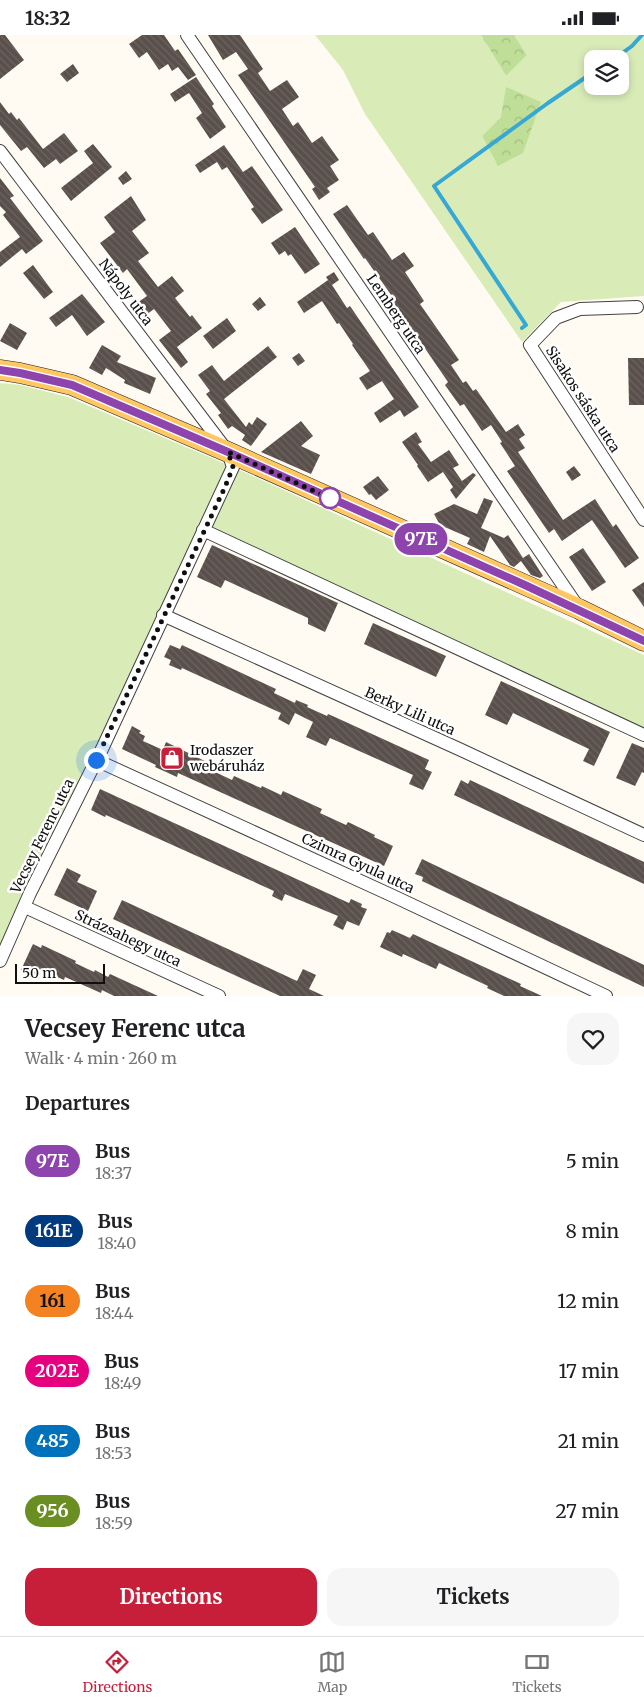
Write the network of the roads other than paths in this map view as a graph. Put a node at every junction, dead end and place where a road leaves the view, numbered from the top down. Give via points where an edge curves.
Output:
1 (187, 35) edge
2 (0, 151) edge
3 (637, 307) dead end
4 (0, 370) edge
5 (228, 452) junction
6 (644, 520) edge
7 (203, 530) junction
8 (579, 609) junction
9 (163, 615) junction
10 (644, 641) edge
11 (644, 735) edge
12 (96, 760) junction
13 (644, 835) edge
14 (25, 907) junction
15 (0, 961) edge
16 (220, 996) edge
17 (606, 996) edge

1 - 8 street, Lemberg utca
2 - 5 street, Nápoly utca
3 - 6 street, Sisakos sáska utca via 580,309 556,318 530,345
4 - 5 main road via 72,385
5 - 7 street, Vecsey Ferenc utca via 233,467
5 - 8 main road
7 - 9 street, Vecsey Ferenc utca
7 - 11 street
8 - 10 main road
9 - 12 street, Vecsey Ferenc utca
9 - 13 street, Berky Lili utca
12 - 14 street, Vecsey Ferenc utca
12 - 17 street, Czimra Gyula utca
14 - 15 street, Vecsey Ferenc utca
14 - 16 street, Strázsahegy utca

